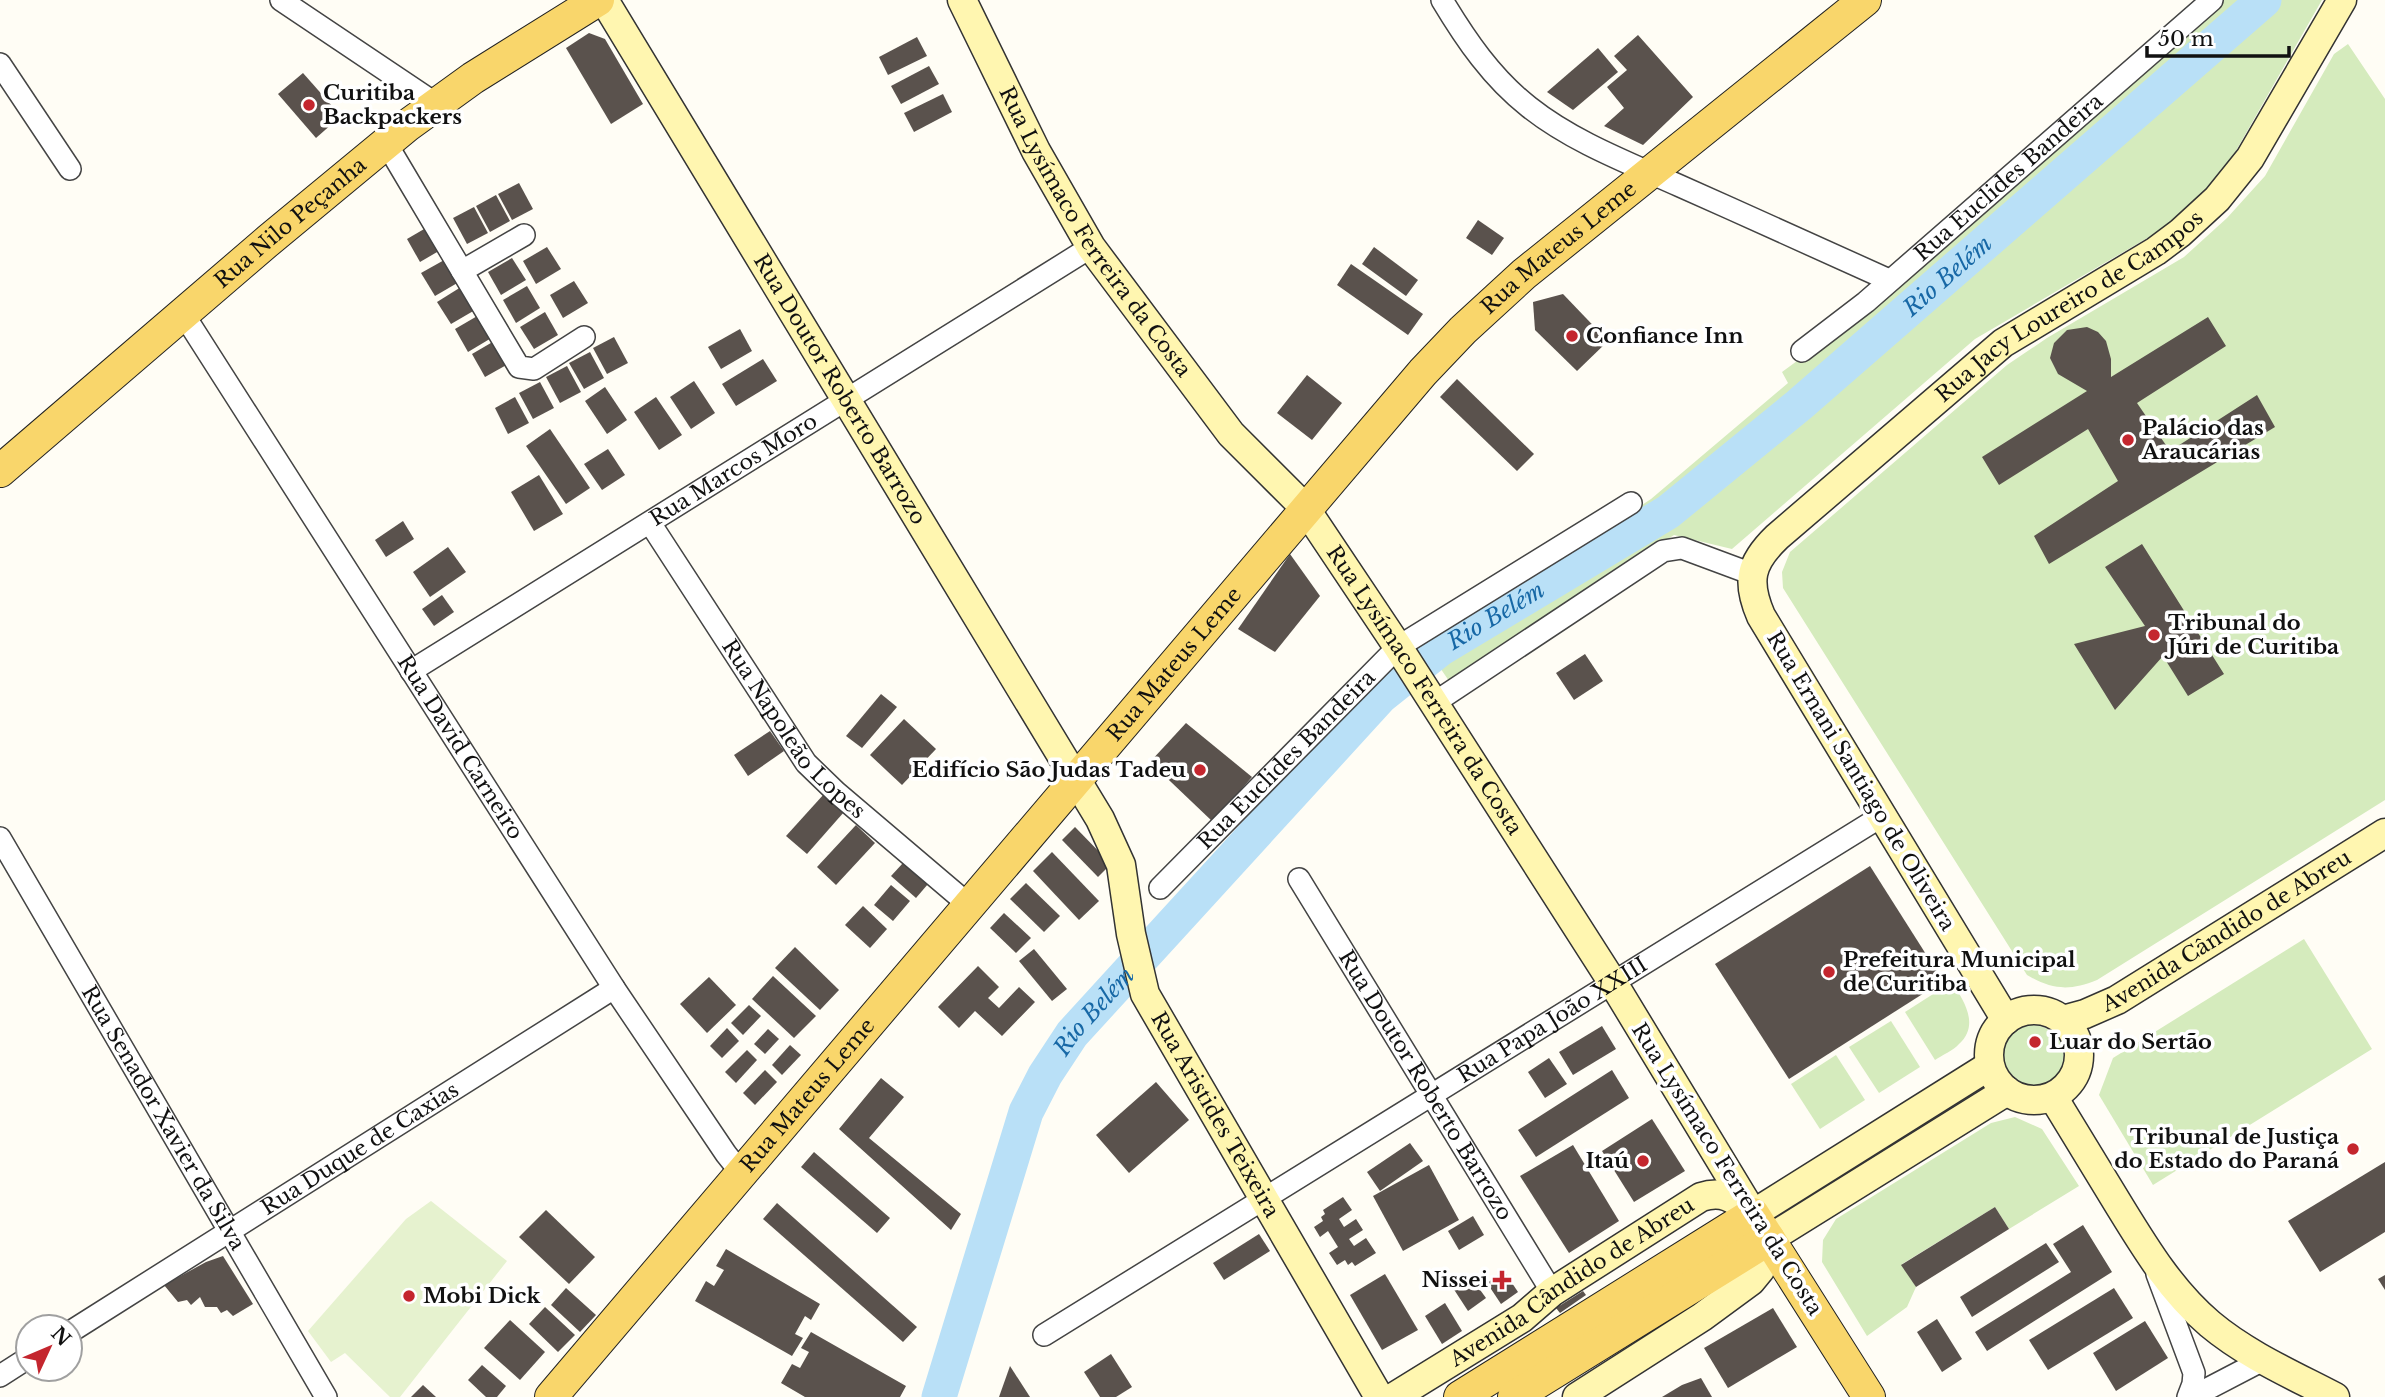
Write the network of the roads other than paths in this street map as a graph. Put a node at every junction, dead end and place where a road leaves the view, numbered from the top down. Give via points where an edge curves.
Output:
1 (281, 0) edge
2 (598, 0) edge
3 (604, 0) edge
4 (962, 0) edge
5 (1442, 0) edge
6 (1865, 0) edge
7 (2212, 0) edge
8 (2342, 0) edge
9 (0, 64) edge
10 (436, 104) junction
11 (386, 143) junction
12 (70, 169) dead end
13 (1650, 173) junction
14 (524, 235) dead end
15 (1091, 247) junction
16 (462, 271) junction
17 (1889, 280) junction
18 (184, 315) junction
19 (583, 337) dead end
20 (1802, 351) dead end
21 (847, 400) junction
22 (0, 471) edge
23 (1631, 503) dead end
24 (1305, 508) junction
25 (650, 523) junction
26 (1752, 574) junction
27 (1402, 654) junction
28 (411, 671) junction
29 (1428, 694) junction
30 (1077, 779) junction
31 (1882, 816) junction
32 (2385, 833) edge
33 (0, 838) edge
34 (1299, 879) dead end
35 (1160, 888) dead end
36 (969, 905) junction
37 (1613, 984) junction
38 (614, 988) junction
39 (2006, 1020) junction
40 (2063, 1020) junction
41 (1989, 1066) junction
42 (2007, 1091) junction
43 (1431, 1096) junction
44 (2053, 1097) junction
45 (742, 1174) junction
46 (1264, 1199) junction
47 (1761, 1226) junction
48 (229, 1231) junction
49 (2149, 1255) junction
50 (1552, 1292) junction
51 (84, 1323) edge
52 (1044, 1335) dead end
53 (2263, 1360) junction
54 (326, 1397) edge
55 (551, 1397) edge
56 (1379, 1397) edge
57 (1394, 1397) edge
58 (1460, 1397) edge
59 (1514, 1397) edge
60 (1577, 1397) edge
61 (1869, 1397) edge
62 (2190, 1397) edge
63 (2334, 1397) edge

1 - 10 street
2 - 10 main road, Rua Nilo Peçanha
3 - 21 main road, Rua Doutor Roberto Barrozo
4 - 15 main road, Rua Lysímaco Ferreira da Costa via 1036,151
5 - 13 street via 1487,66 1528,106 1572,135
6 - 13 main road, Rua Mateus Leme
7 - 17 street, Rua Euclides Bandeira
8 - 26 main road, Rua Jacy Loureiro de Campos via 2250,158 2199,216 2156,251 2027,327 1984,358 1765,548
9 - 12 street
10 - 11 main road, Rua Nilo Peçanha
11 - 16 street
11 - 18 main road, Rua Nilo Peçanha
13 - 17 street
13 - 24 main road, Rua Mateus Leme via 1471,322
14 - 16 street
15 - 21 street, Rua Marcos Moro
15 - 24 main road, Rua Lysímaco Ferreira da Costa via 1231,434
16 - 19 street via 519,368 534,369
17 - 20 street, Rua Euclides Bandeira
18 - 22 main road, Rua Nilo Peçanha
18 - 28 street, Rua David Carneiro
21 - 25 street, Rua Marcos Moro
21 - 30 main road, Rua Doutor Roberto Barrozo
23 - 27 street, Rua Euclides Bandeira
24 - 27 main road, Rua Lysímaco Ferreira da Costa
24 - 30 main road, Rua Mateus Leme
25 - 28 street, Rua Marcos Moro
25 - 36 street, Rua Napoleão Lopes via 806,763
26 - 29 street via 1682,548 1663,551
26 - 31 main road, Rua Ernani Santiago de Oliveira via 1761,616
27 - 29 main road, Rua Lysímaco Ferreira da Costa
27 - 35 street, Rua Euclides Bandeira
28 - 38 street, Rua David Carneiro
29 - 37 main road, Rua Lysímaco Ferreira da Costa
30 - 36 main road, Rua Mateus Leme
30 - 46 main road, Rua Aristides Teixeira via 1121,864 1145,994
31 - 37 street, Rua Papa João XXIII
31 - 39 main road, Rua Ernani Santiago de Oliveira
32 - 40 main road, Avenida Cândido de Abreu via 2117,1000
33 - 48 street, Rua Senador Xavier da Silva
34 - 43 street, Rua Doutor Roberto Barrozo
36 - 45 main road, Rua Mateus Leme
37 - 43 street, Rua Papa João XXIII
37 - 47 main road, Rua Lysímaco Ferreira da Costa
38 - 45 street, Rua David Carneiro
38 - 48 street, Rua Duque de Caxias
39 - 40 main road via 2034,1009
39 - 41 main road via 1992,1035
40 - 44 main road via 2080,1052 2073,1079
41 - 42 main road
41 - 47 main road, Avenida Cândido de Abreu
42 - 44 main road via 2029,1100
42 - 47 main road, Avenida Cândido de Abreu
43 - 46 street, Rua Papa João XXIII
43 - 50 street, Rua Doutor Roberto Barrozo
44 - 49 main road
45 - 55 main road, Rua Mateus Leme
46 - 52 street, Rua Papa João XXIII
46 - 56 main road, Rua Aristides Teixeira
47 - 50 main road, Avenida Cândido de Abreu via 1726,1195 1700,1197
47 - 58 main road, Avenida Cândido de Abreu
47 - 59 main road, Avenida Cândido de Abreu
47 - 60 main road via 1760,1270 1751,1281
47 - 61 main road, Rua Lysímaco Ferreira da Costa
48 - 51 street, Rua Duque de Caxias
48 - 54 street, Rua Senador Xavier da Silva
49 - 53 main road via 2209,1323
49 - 62 street via 2191,1362
50 - 57 main road, Avenida Cândido de Abreu via 1522,1318
53 - 62 street
53 - 63 main road

